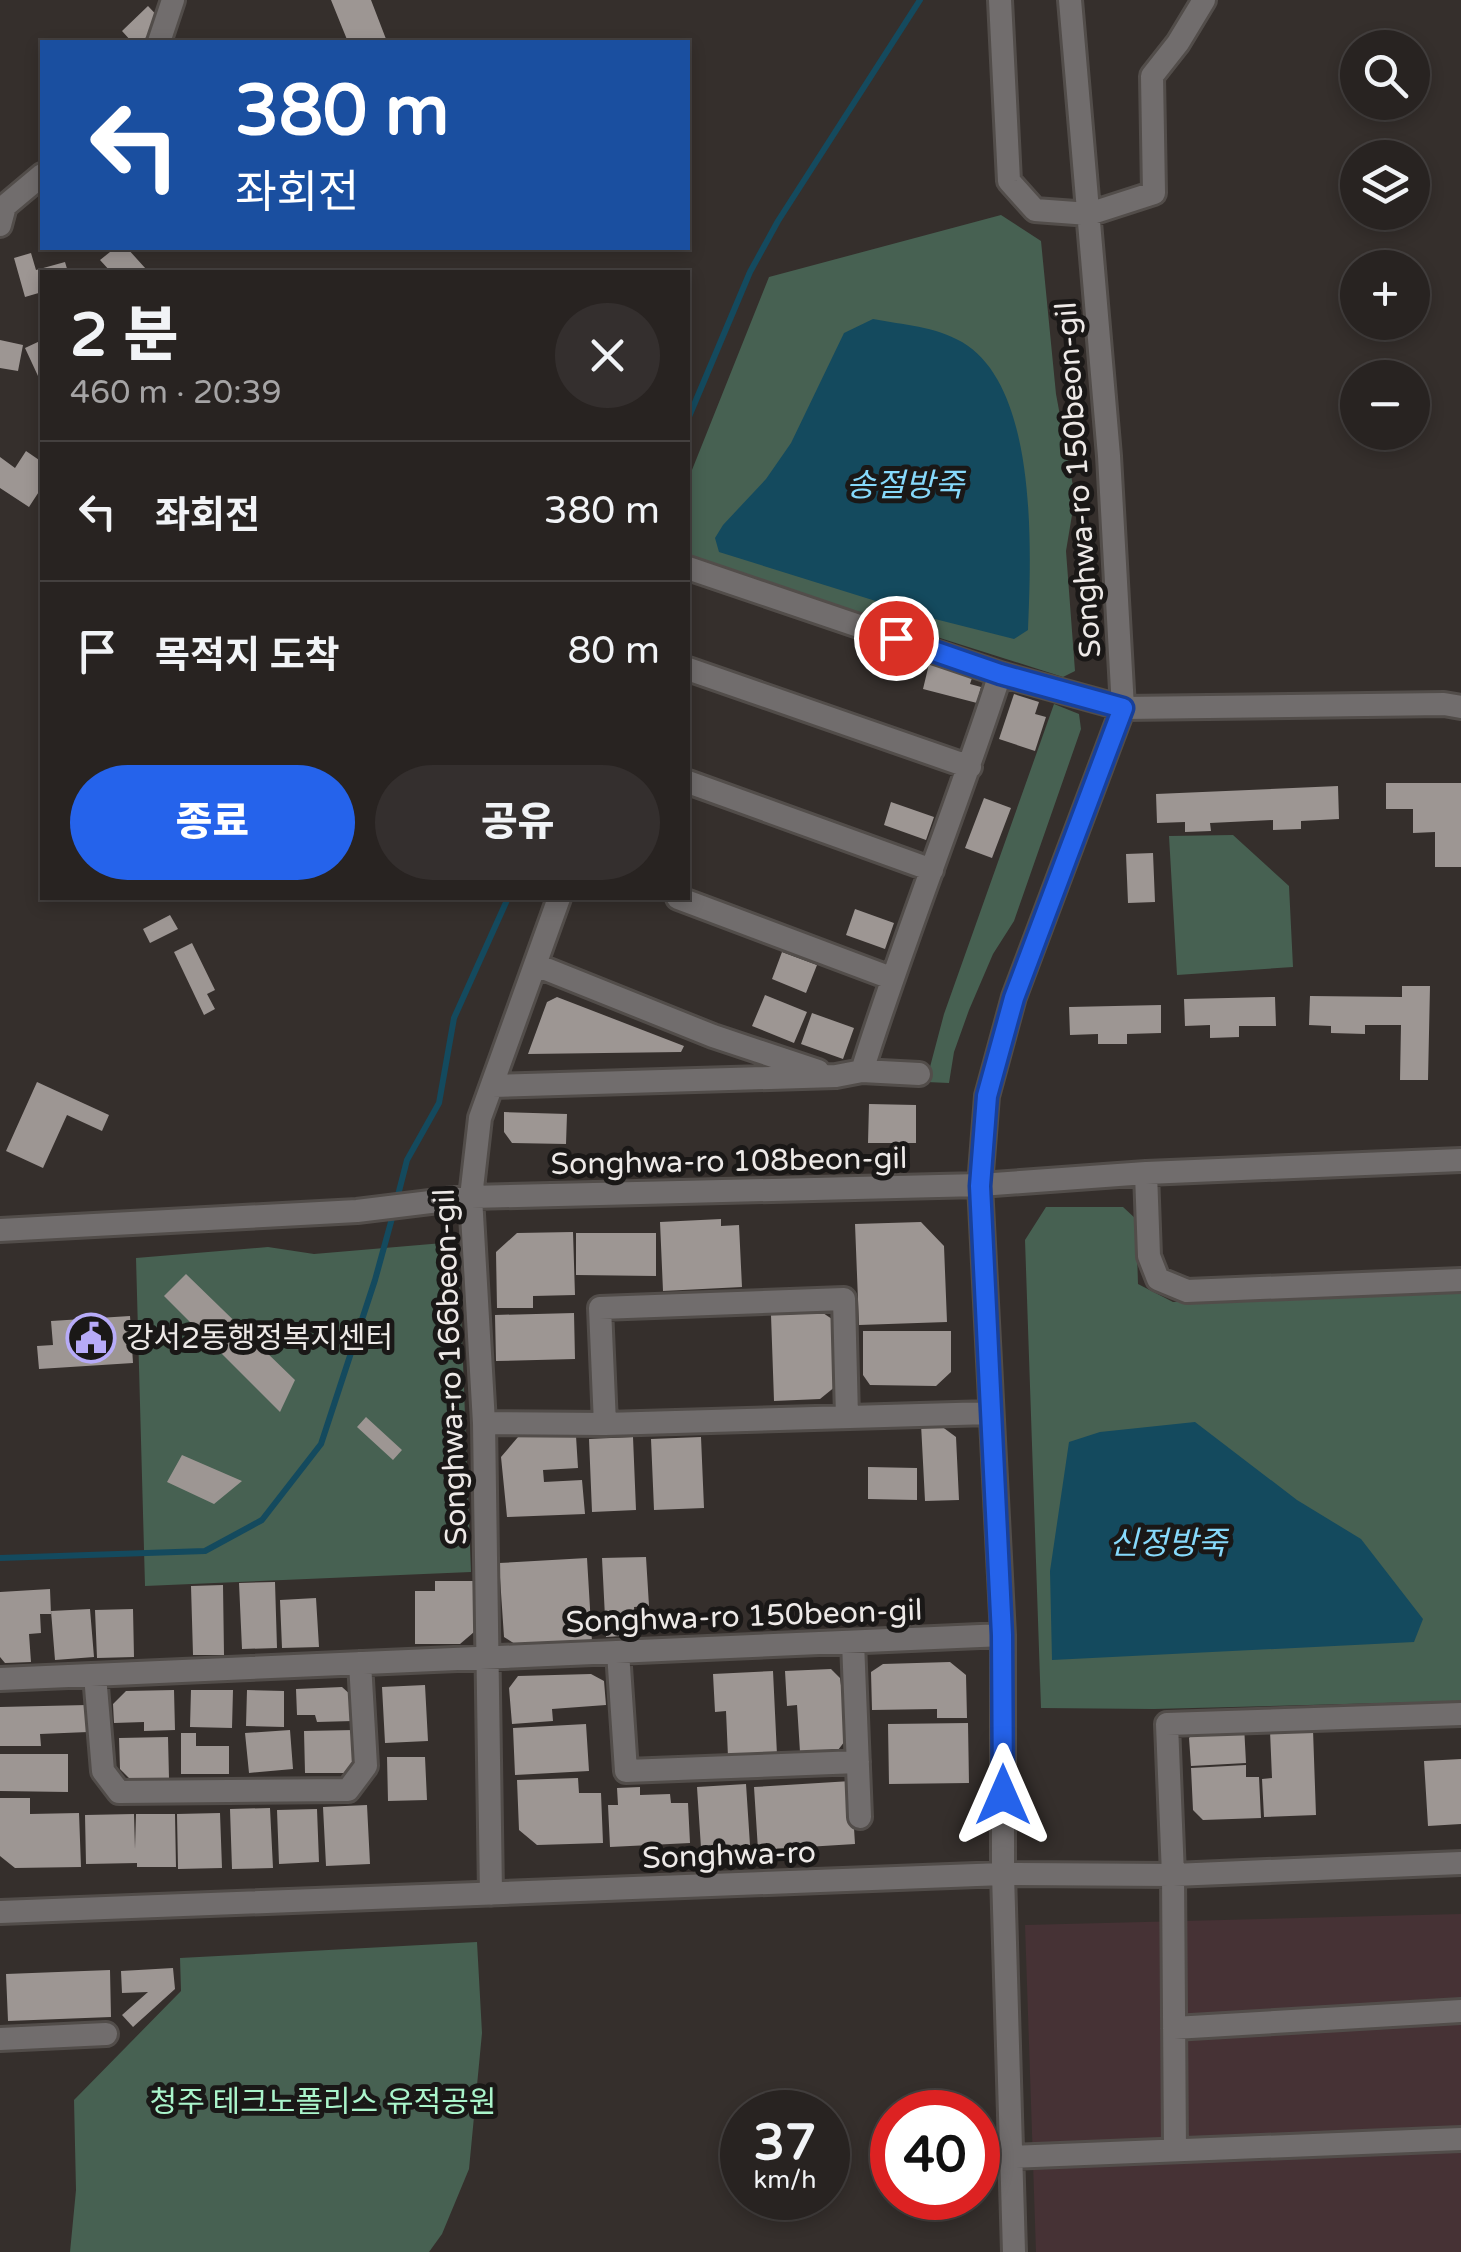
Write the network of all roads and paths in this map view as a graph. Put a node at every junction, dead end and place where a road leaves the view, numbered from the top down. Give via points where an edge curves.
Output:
1 (172, 0) edge
2 (1000, 0) edge
3 (1070, 0) edge
4 (1204, 0) edge
5 (159, 40) edge
6 (40, 177) edge
7 (1088, 214) junction
8 (0, 225) edge
9 (690, 569) edge
10 (690, 669) edge
11 (1000, 674) junction
12 (1461, 707) edge
13 (1123, 708) junction
14 (970, 767) junction
15 (690, 783) edge
16 (932, 870) junction
17 (558, 900) edge
18 (683, 900) edge
19 (536, 965) junction
20 (891, 978) junction
21 (713, 1036) junction
22 (862, 1071) junction
23 (919, 1074) dead end
24 (836, 1076) junction
25 (721, 1078) junction
26 (492, 1086) junction
27 (1461, 1160) edge
28 (1146, 1174) junction
29 (980, 1186) junction
30 (471, 1197) junction
31 (0, 1230) edge
32 (1461, 1280) edge
33 (990, 1414) junction
34 (847, 1417) junction
35 (484, 1423) junction
36 (605, 1424) junction
37 (1002, 1635) junction
38 (853, 1642) junction
39 (618, 1652) junction
40 (488, 1658) junction
41 (360, 1663) junction
42 (96, 1675) junction
43 (0, 1679) edge
44 (1461, 1714) edge
45 (858, 1762) junction
46 (860, 1816) dead end
47 (1461, 1863) edge
48 (1003, 1874) junction
49 (1173, 1875) junction
50 (491, 1894) junction
51 (0, 1912) edge
52 (1461, 2011) edge
53 (1174, 2028) junction
54 (106, 2034) dead end
55 (0, 2039) edge
56 (1461, 2139) edge
57 (1175, 2150) junction
58 (1011, 2157) junction
59 (1014, 2252) edge

1 - 5 street
2 - 7 street via 1008,181 1034,210
3 - 7 street, Songhwa-ro 150beon-gil
4 - 7 street via 1152,76 1154,193
6 - 8 street via 5,206
7 - 13 street, Songhwa-ro 150beon-gil
9 - 11 street
10 - 14 street
11 - 13 street
11 - 14 street
12 - 13 street
13 - 29 street, Songhwa-ro 150beon-gil via 1014,998 987,1096
14 - 16 street
15 - 16 street
16 - 20 street
17 - 19 street, Songhwa-ro 166beon-gil
18 - 20 street
19 - 21 street
19 - 26 street, Songhwa-ro 166beon-gil
20 - 22 street
21 - 24 street
21 - 25 street via 732,1056
22 - 23 street
22 - 24 street
24 - 25 street
25 - 26 street
26 - 30 street, Songhwa-ro 166beon-gil via 480,1118
27 - 28 street, Songhwa-ro 108beon-gil
28 - 29 street, Songhwa-ro 108beon-gil
28 - 32 street via 1150,1256 1158,1279 1187,1290
29 - 30 street, Songhwa-ro 108beon-gil
29 - 33 street, Songhwa-ro 150beon-gil
30 - 31 street, Songhwa-ro 108beon-gil via 357,1212
30 - 35 street, Songhwa-ro 166beon-gil
33 - 34 street
33 - 37 street, Songhwa-ro 150beon-gil
34 - 36 street
34 - 36 street via 844,1299 600,1308
35 - 36 street
35 - 40 street, Songhwa-ro 166beon-gil
37 - 38 street, Songhwa-ro 150beon-gil
37 - 48 street, Songhwa-ro 150beon-gil
38 - 39 street, Songhwa-ro 150beon-gil
38 - 45 street
39 - 40 street, Songhwa-ro 150beon-gil
39 - 45 street via 626,1771
40 - 41 street
40 - 50 street, Songhwa-ro 166beon-gil
41 - 42 street
41 - 42 street via 366,1766 348,1790 119,1792 102,1771
42 - 43 street
44 - 49 street via 1167,1724
45 - 46 street
47 - 49 street, Songhwa-ro
48 - 49 street, Songhwa-ro
48 - 50 street, Songhwa-ro
48 - 58 street, Songhwa-ro 150beon-gil
49 - 53 street
50 - 51 street, Songhwa-ro
52 - 53 street
53 - 57 street
54 - 55 street
56 - 57 street
57 - 58 street
58 - 59 street, Songhwa-ro 150beon-gil

